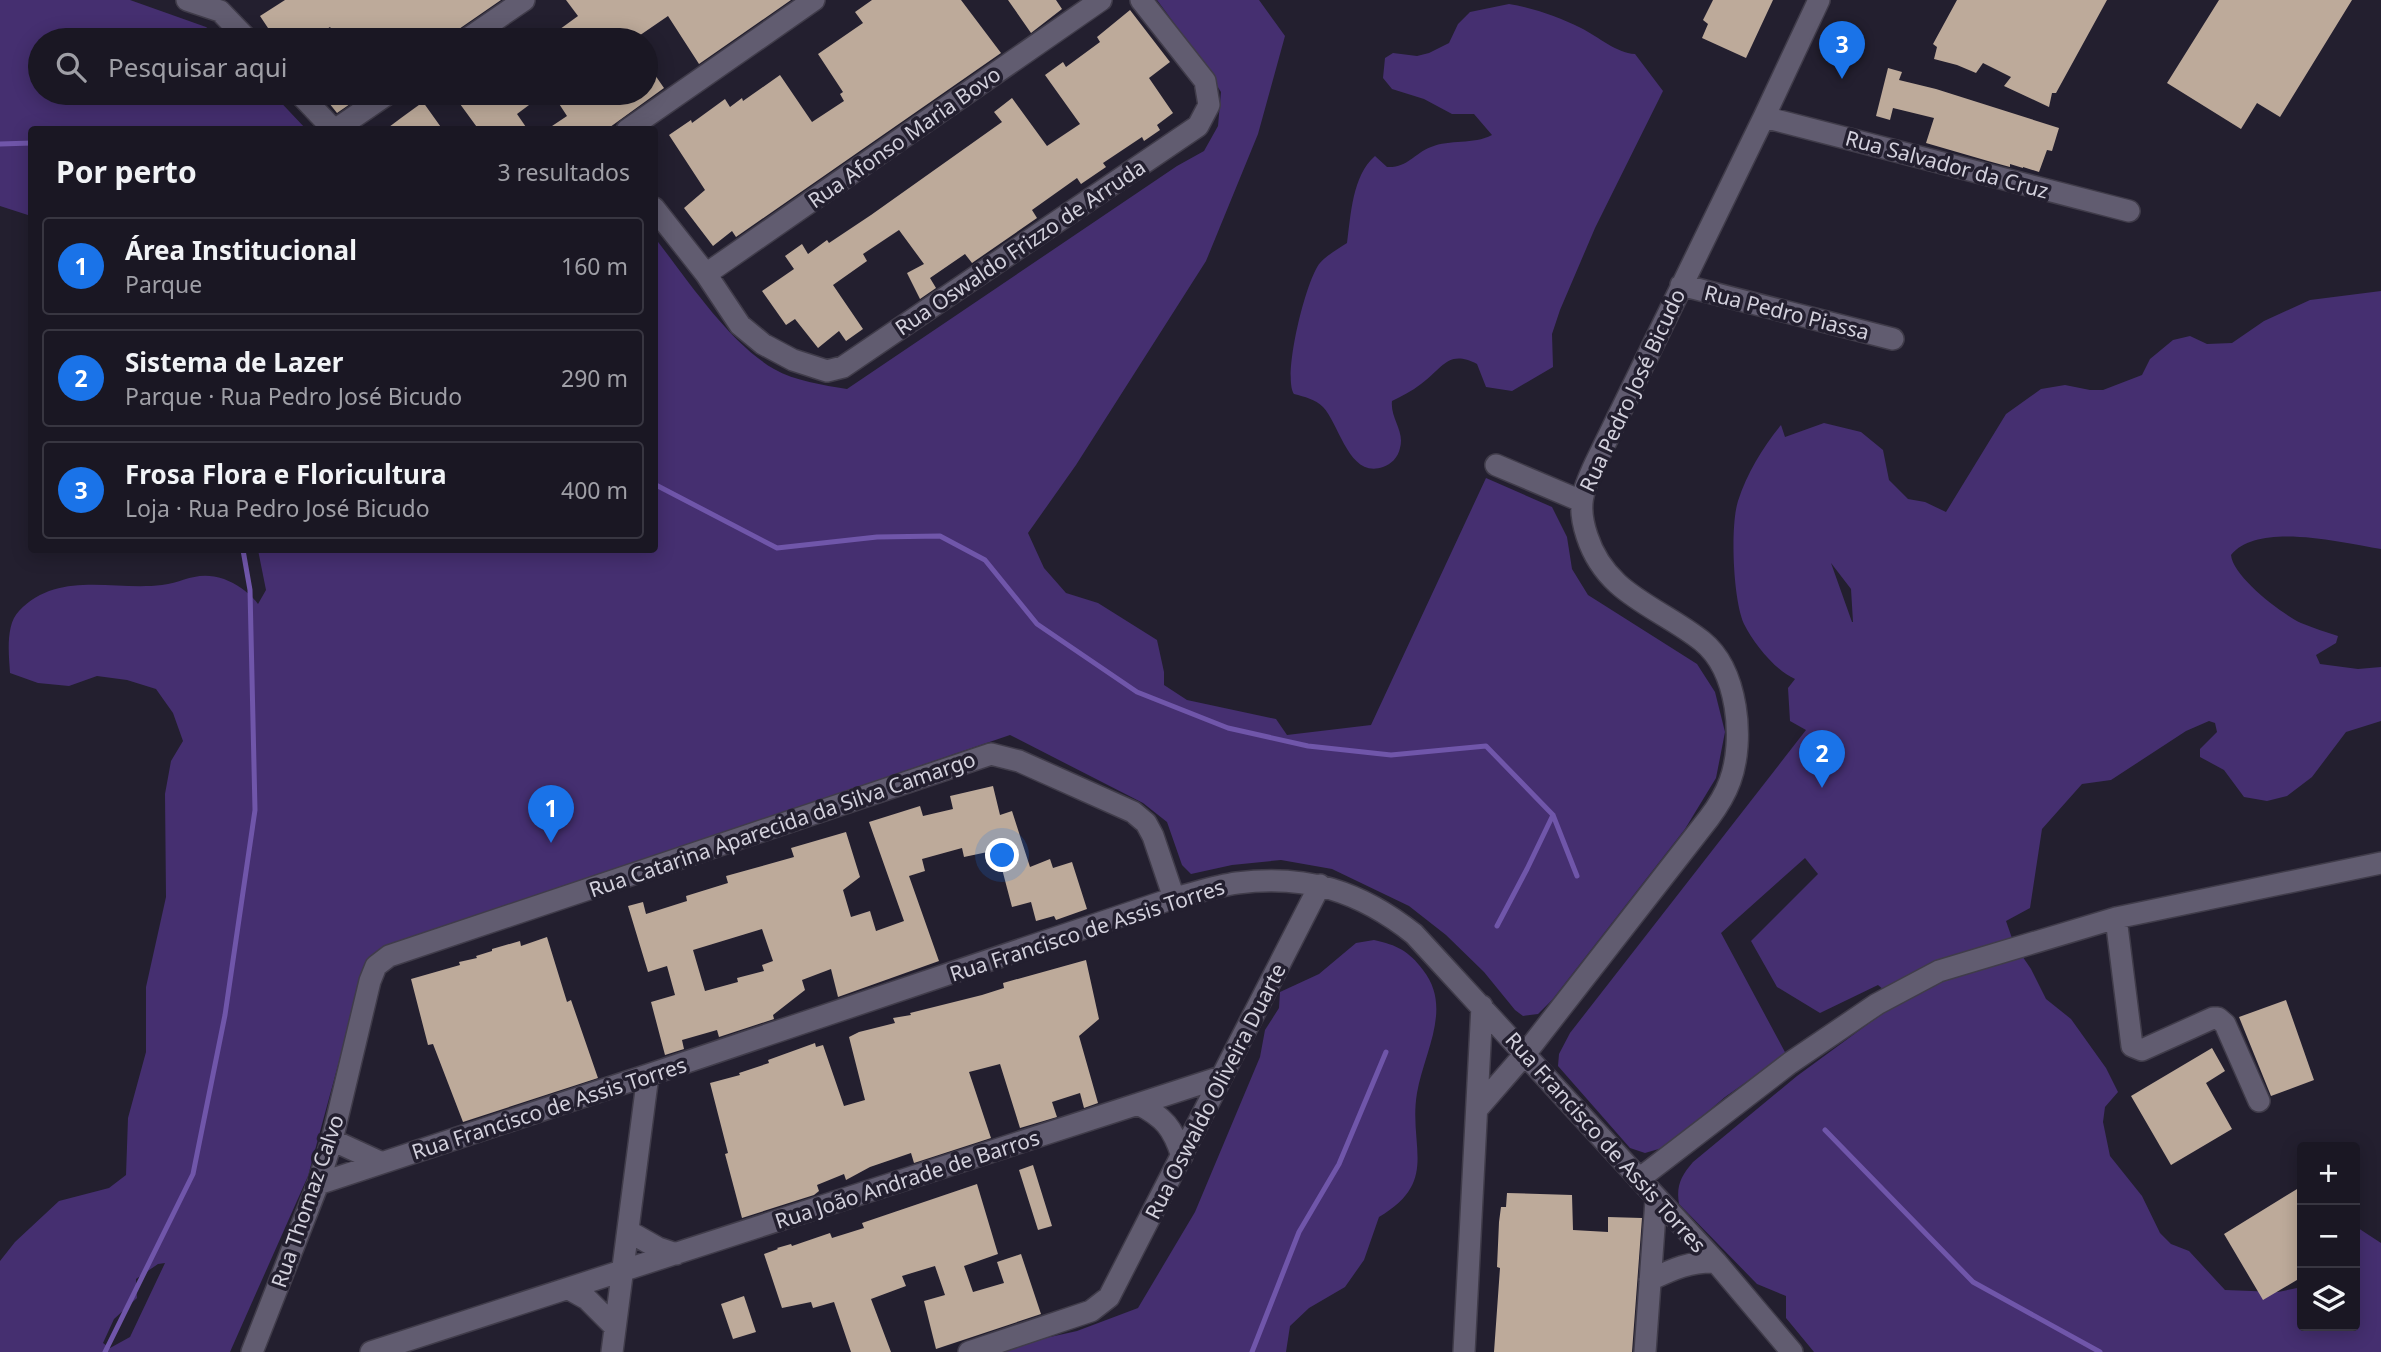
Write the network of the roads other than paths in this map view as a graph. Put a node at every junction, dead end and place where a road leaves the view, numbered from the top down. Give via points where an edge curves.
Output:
1 (187, 0) edge
2 (524, 0) edge
3 (814, 0) edge
4 (1101, 0) edge
5 (1141, 0) edge
6 (1819, 0) edge
7 (227, 6) edge
8 (241, 28) edge
9 (483, 28) edge
10 (311, 105) edge
11 (371, 105) edge
12 (1764, 117) junction
13 (331, 126) edge
14 (341, 126) edge
15 (632, 126) edge
16 (2129, 211) dead end
17 (658, 213) edge
18 (706, 274) junction
19 (1681, 285) junction
20 (1893, 339) dead end
21 (1496, 465) dead end
22 (1581, 501) junction
23 (2381, 863) edge
24 (1320, 885) junction
25 (1174, 898) junction
26 (2116, 918) junction
27 (376, 966) joint
28 (1482, 1006) junction
29 (1525, 1054) junction
30 (648, 1075) junction
31 (1221, 1077) junction
32 (2259, 1101) dead end
33 (1138, 1104) junction
34 (1478, 1108) junction
35 (332, 1140) junction
36 (1182, 1156) junction
37 (382, 1163) junction
38 (1639, 1179) junction
39 (318, 1184) junction
40 (1656, 1200) junction
41 (628, 1231) junction
42 (676, 1254) junction
43 (1716, 1262) junction
44 (621, 1272) junction
45 (1650, 1280) junction
46 (569, 1289) junction
47 (615, 1327) junction
48 (252, 1352) edge
49 (371, 1352) edge
50 (612, 1352) edge
51 (969, 1352) edge
52 (1464, 1352) edge
53 (1645, 1352) edge
54 (1792, 1352) edge

1 - 7 street
2 - 9 street
3 - 15 street
4 - 18 street, Rua Afonso Maria Bovo
5 - 18 street, Rua Oswaldo Frizzo de Arruda via 1205,81 1209,105 1198,126 843,367 827,371 764,344 740,325
6 - 12 street, Rua Pedro José Bicudo
7 - 8 street
10 - 13 street
11 - 14 street
12 - 16 street, Rua Salvador da Cruz
12 - 19 street, Rua Pedro José Bicudo
17 - 18 street
19 - 20 street, Rua Pedro Piassa
19 - 22 street, Rua Pedro José Bicudo
21 - 22 street
22 - 29 street, Rua Pedro José Bicudo via 1593,554 1605,572 1622,589 1704,642 1719,662 1735,707 1737,753 1723,800
23 - 26 street
24 - 25 street, Rua Francisco de Assis Torres via 1236,883
24 - 28 street, Rua Francisco de Assis Torres via 1390,915
24 - 31 street, Rua Oswaldo Oliveira Duarte
25 - 27 street, Rua Catarina Aparecida da Silva Camargo via 1153,836 1133,812 1019,761 992,754 388,956
25 - 30 street, Rua Francisco de Assis Torres
26 - 32 street via 2132,1046 2142,1050 2218,1018 2225,1024
26 - 38 street via 1939,971 1877,1004 1790,1063
27 - 35 street, Rua Thomaz Calvo
28 - 29 street, Rua Francisco de Assis Torres
28 - 34 street
29 - 34 street, Rua Pedro José Bicudo
29 - 38 street, Rua Francisco de Assis Torres
30 - 37 street, Rua Francisco de Assis Torres
30 - 41 street
31 - 33 street, Rua João Andrade de Barros
31 - 36 street, Rua Oswaldo Oliveira Duarte
33 - 36 street via 1158,1113 1175,1135
33 - 42 street, Rua João Andrade de Barros
34 - 52 street
35 - 37 street
35 - 39 street, Rua Thomaz Calvo
36 - 51 street, Rua Oswaldo Oliveira Duarte via 1109,1297 1091,1311
37 - 39 street, Rua Francisco de Assis Torres
38 - 40 street, Rua Francisco de Assis Torres
39 - 48 street, Rua Thomaz Calvo
40 - 43 street, Rua Francisco de Assis Torres
40 - 45 street
41 - 42 street
41 - 44 street
42 - 44 street, Rua João Andrade de Barros
43 - 45 street via 1677,1267
43 - 54 street, Rua Francisco de Assis Torres
44 - 46 street, Rua João Andrade de Barros
44 - 47 street
45 - 53 street
46 - 47 street via 587,1299
46 - 49 street, Rua João Andrade de Barros
47 - 50 street

